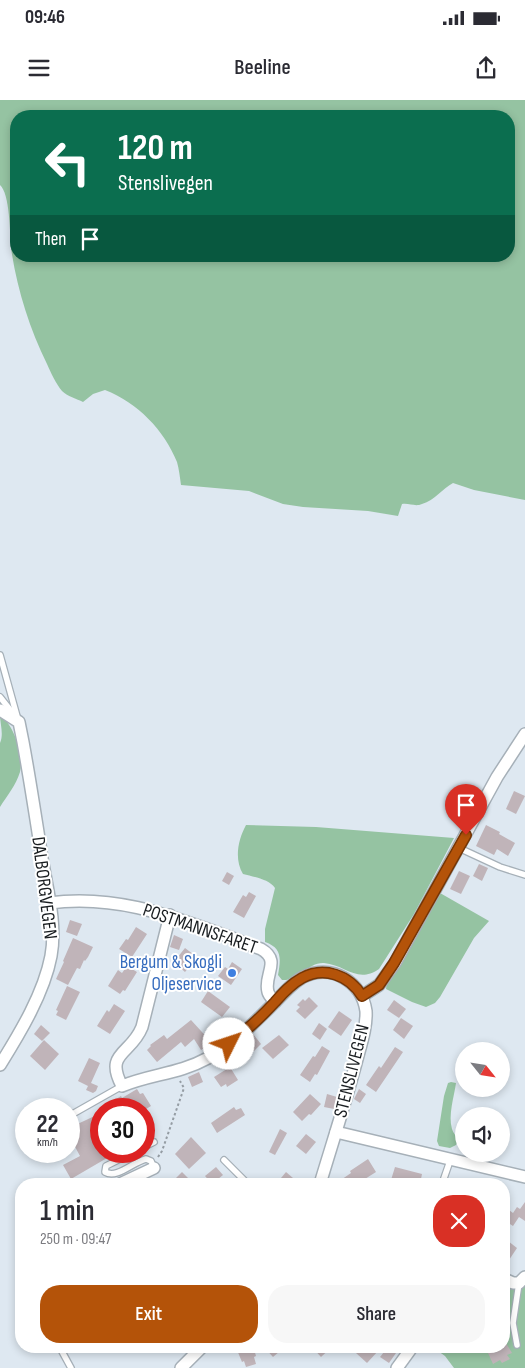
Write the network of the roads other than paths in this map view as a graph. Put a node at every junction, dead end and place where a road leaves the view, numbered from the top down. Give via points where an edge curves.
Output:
1 (0, 654) edge
2 (0, 697) edge
3 (0, 710) edge
4 (18, 722) junction
5 (525, 734) edge
6 (521, 747) edge
7 (459, 848) junction
8 (525, 875) edge
9 (49, 903) junction
10 (170, 915) junction
11 (362, 996) junction
12 (275, 1002) junction
13 (0, 1065) edge
14 (122, 1086) junction
15 (80, 1110) edge
16 (336, 1132) junction
17 (451, 1158) junction
18 (224, 1160) dead end
19 (112, 1163) edge
20 (135, 1163) edge
21 (150, 1163) edge
22 (153, 1166) joint
23 (525, 1177) edge
24 (131, 1178) edge
25 (242, 1178) edge
26 (322, 1178) edge
27 (444, 1178) edge
28 (522, 1280) edge
29 (510, 1282) edge
30 (517, 1345) dead end
31 (63, 1353) edge
32 (197, 1353) edge
33 (409, 1353) edge
34 (71, 1368) edge
35 (181, 1368) edge
36 (397, 1368) edge

1 - 4 lane
2 - 4 lane
3 - 4 street
4 - 9 street, DALBORGVEGEN
5 - 6 street, STENSLIVEGEN
6 - 7 street, STENSLIVEGEN via 497,777
7 - 8 lane
7 - 11 street, STENSLIVEGEN via 394,963 379,985
9 - 10 street, POSTMANNSFARET via 110,903
9 - 13 street, DALBORGVEGEN via 52,946 45,977
10 - 12 street, POSTMANNSFARET via 267,953 271,964 268,989
10 - 14 street via 142,1027 135,1041 116,1063 116,1076
11 - 12 street via 343,977 319,972 298,981
11 - 16 street, STENSLIVEGEN via 366,1010 364,1028
12 - 14 street via 242,1034 202,1062
14 - 15 lane
16 - 17 street
16 - 26 street, STENSLIVEGEN
17 - 23 street
17 - 27 lane
18 - 25 lane
19 - 20 lane via 106,1166 105,1172 112,1174
21 - 22 lane
22 - 24 street
28 - 29 street
28 - 30 lane via 514,1323
31 - 34 lane
32 - 35 street
33 - 36 street

